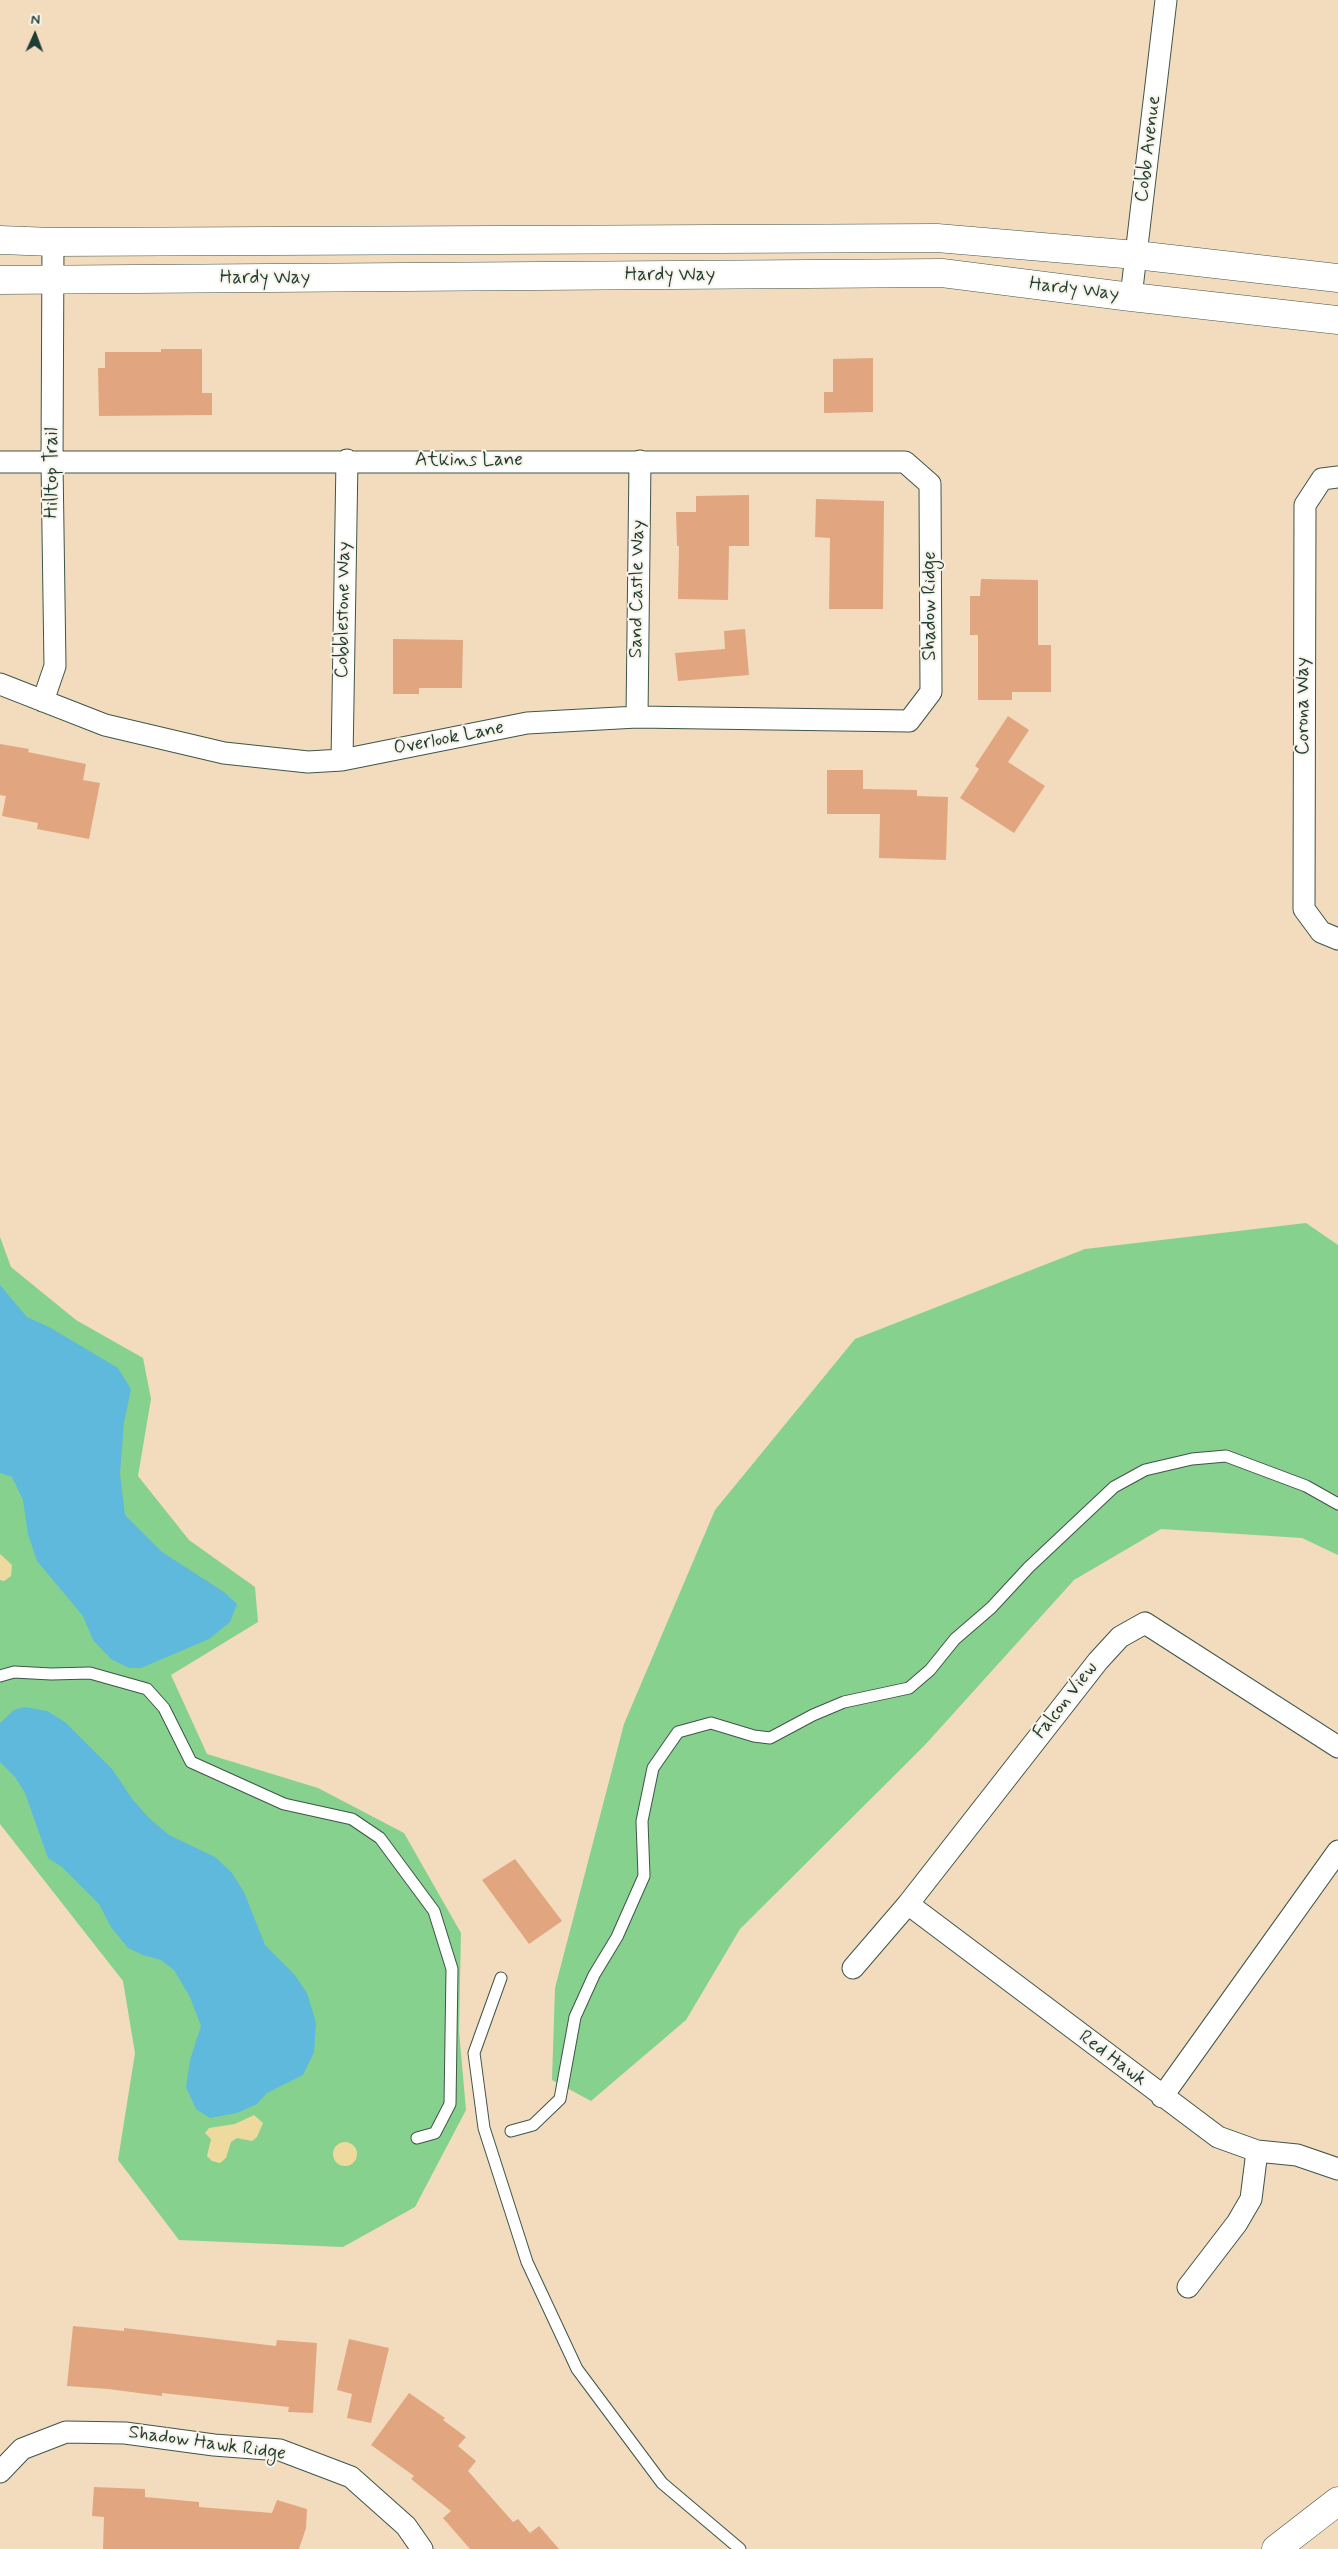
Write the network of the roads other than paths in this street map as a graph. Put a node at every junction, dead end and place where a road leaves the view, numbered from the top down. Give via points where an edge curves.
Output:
1 (1166, 0) edge
2 (0, 240) edge
3 (52, 242) junction
4 (1136, 255) junction
5 (1338, 278) edge
6 (0, 280) edge
7 (53, 281) junction
8 (1131, 297) junction
9 (1338, 320) edge
10 (346, 460) junction
11 (640, 461) junction
12 (0, 462) edge
13 (52, 463) junction
14 (1330, 478) edge
15 (930, 484) joint
16 (0, 684) edge
17 (42, 701) junction
18 (637, 717) junction
19 (909, 720) joint
20 (342, 760) junction
21 (1329, 936) edge
22 (1338, 1504) edge
23 (0, 1676) edge
24 (1338, 1747) edge
25 (1338, 1851) edge
26 (908, 1904) junction
27 (854, 1968) dead end
28 (501, 1978) dead end
29 (1162, 2097) junction
30 (510, 2131) dead end
31 (417, 2138) dead end
32 (1257, 2151) junction
33 (1338, 2168) edge
34 (1188, 2287) dead end
35 (0, 2472) edge
36 (1338, 2501) edge
37 (422, 2549) edge
38 (740, 2549) edge
39 (1276, 2549) edge

1 - 4 street, Cobb Avenue
2 - 3 main road, Hardy Way
3 - 4 main road, Hardy Way via 937,238
3 - 7 street, Hilltop Trail
4 - 5 main road, Hardy Way
4 - 8 street, Cobb Avenue
6 - 7 main road, Hardy Way
7 - 8 main road, Hardy Way via 942,273
7 - 13 street, Hilltop Trail
8 - 9 main road, Hardy Way
10 - 11 street, Atkins Lane
10 - 13 street, Atkins Lane
10 - 20 street, Cobblestone Way
11 - 15 street, Atkins Lane via 905,462
11 - 18 street, Sand Castle Way
12 - 13 street, Atkins Lane
13 - 17 street, Hilltop Trail via 55,666
14 - 21 street, Corona Way via 1305,505 1304,889 1304,909
15 - 19 street, Shadow Ridge via 931,692
16 - 17 street, Overlook Lane
17 - 20 street, Overlook Lane via 105,725 224,753 308,762
18 - 19 street, Overlook Lane
18 - 20 street, Overlook Lane via 527,723
22 - 30 lane via 1306,1486 1226,1456 1192,1459 1145,1470 1114,1486 991,1608 955,1639 930,1670 909,1688 844,1702 770,1738 712,1722 678,1732 653,1768 642,1821 644,1876 617,1937 574,2017 560,2099 533,2125
23 - 31 lane via 14,1672 90,1673 147,1688 164,1708 190,1762 284,1804 352,1819 380,1838 434,1911 452,1968 450,2104 435,2133
24 - 26 street, Falcon View via 1145,1623 1120,1637 1098,1661
25 - 29 street
26 - 27 street, Falcon View
26 - 29 street, Red Hawk
28 - 38 lane via 474,2053 484,2128 527,2262 577,2370 662,2483
29 - 32 street, Red Hawk via 1218,2137
32 - 33 street, Red Hawk via 1297,2155
32 - 34 street via 1251,2199 1238,2223
35 - 37 street, Shadow Hawk Ridge via 22,2449 66,2432 125,2433 280,2450 350,2477 406,2526
36 - 39 main road

